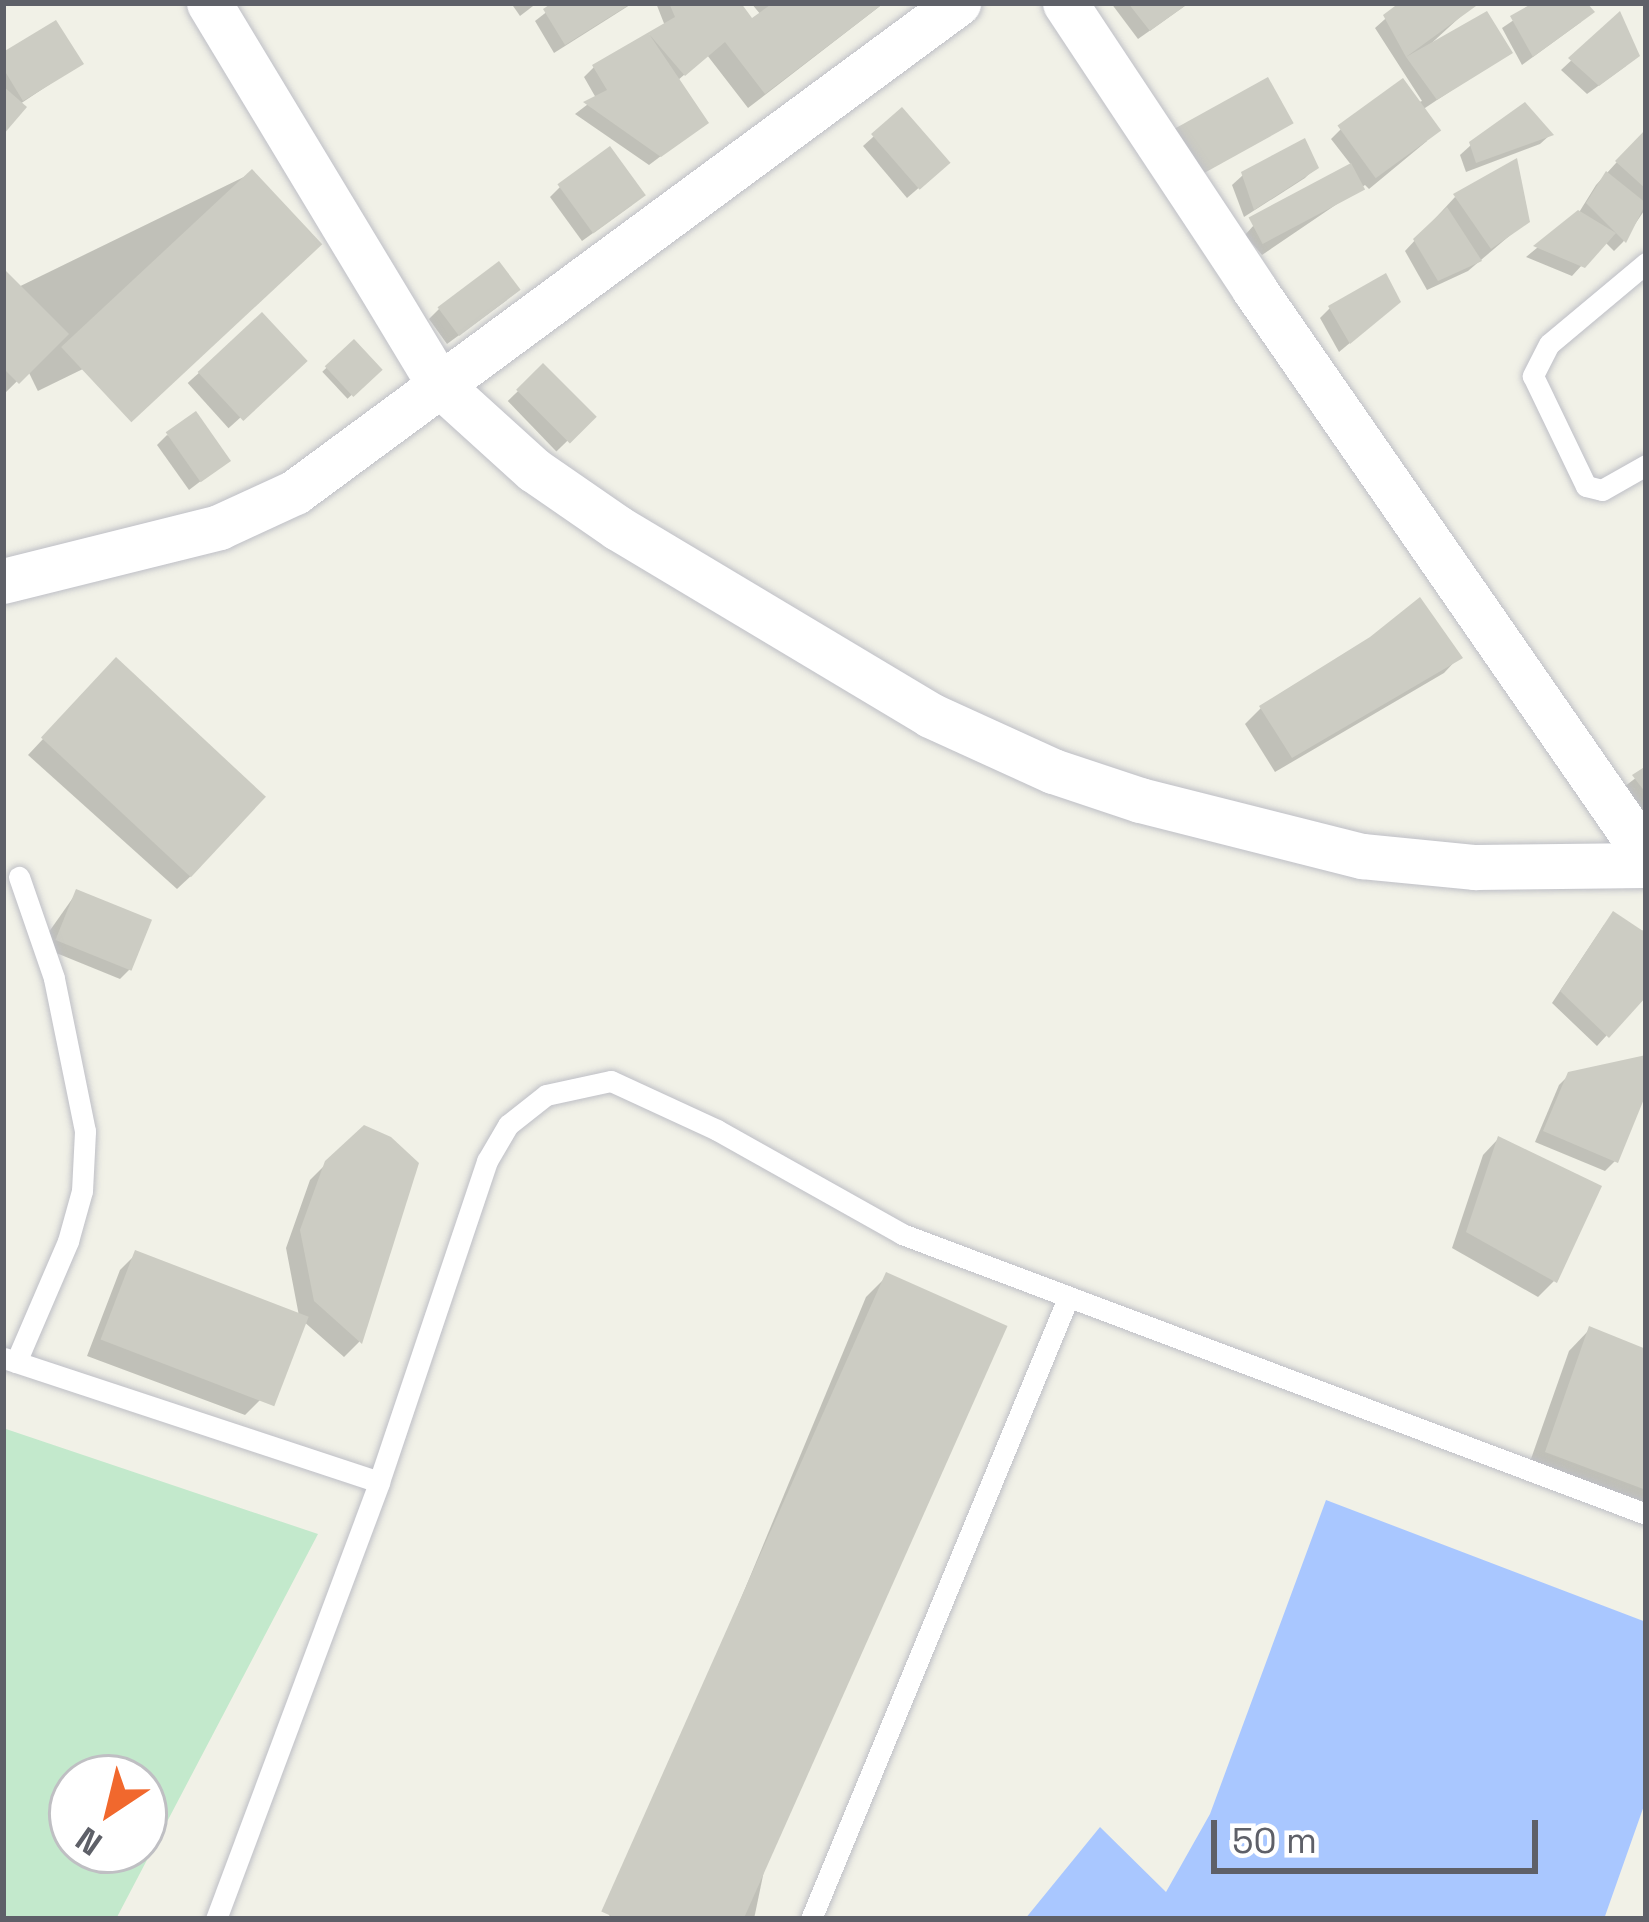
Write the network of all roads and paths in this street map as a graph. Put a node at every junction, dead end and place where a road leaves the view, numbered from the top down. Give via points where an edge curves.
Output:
1 (209, 3) edge
2 (958, 3) edge
3 (1065, 3) edge
4 (1646, 263) edge
5 (439, 384) junction
6 (1646, 465) edge
7 (3, 581) edge
8 (1646, 855) edge
9 (1646, 865) edge
10 (19, 877) dead end
11 (1068, 1298) junction
12 (9, 1360) edge
13 (379, 1482) junction
14 (1646, 1514) edge
15 (216, 1919) edge
16 (811, 1919) edge

1 - 5 street
2 - 5 street
3 - 8 street
4 - 6 lane via 1539,354 1533,376 1586,485 1602,490
5 - 7 street via 258,511
5 - 9 street via 534,470 618,527 930,715 1053,771 1362,856 1475,867
10 - 12 lane via 54,978 85,1131 82,1191 68,1241
11 - 13 lane via 902,1234 656,1099 610,1081 547,1094 508,1125 488,1161
11 - 14 lane
11 - 16 lane
12 - 13 lane
13 - 15 lane

